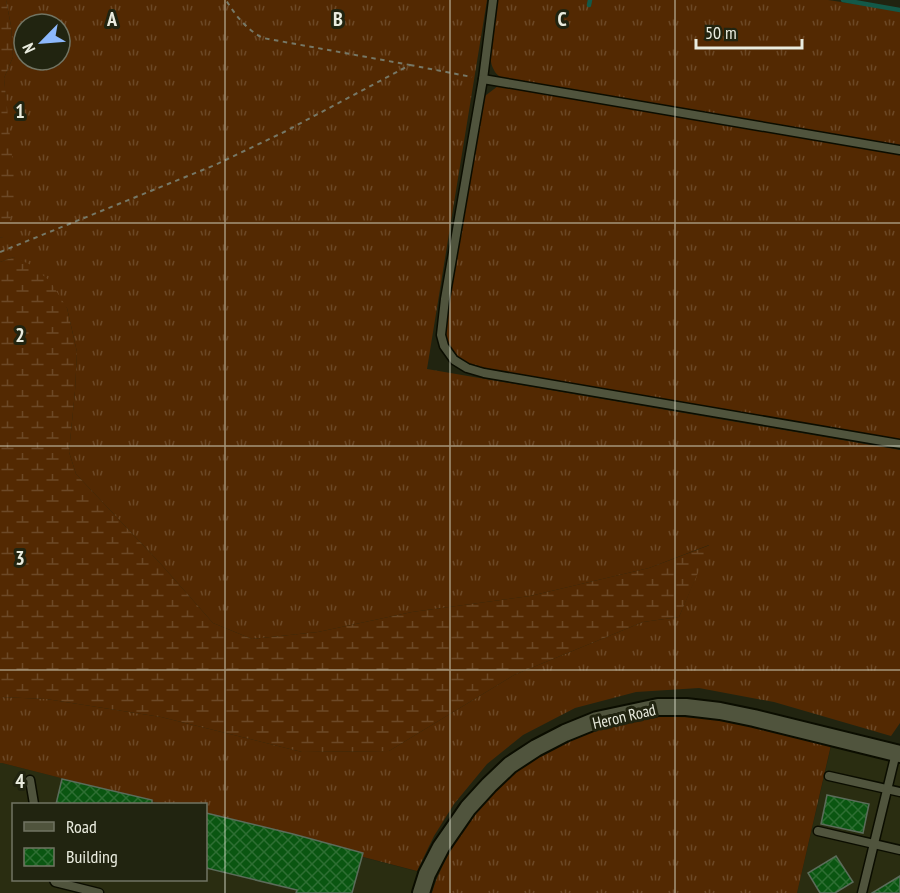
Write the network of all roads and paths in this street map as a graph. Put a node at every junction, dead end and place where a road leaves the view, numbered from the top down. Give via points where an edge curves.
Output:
1 (226, 0) edge
2 (493, 0) edge
3 (410, 65) junction
4 (479, 78) junction
5 (900, 150) edge
6 (0, 252) edge
7 (900, 444) edge
8 (898, 754) edge
9 (829, 776) dead end
10 (30, 780) dead end
11 (886, 789) junction
12 (900, 792) edge
13 (34, 803) edge
14 (819, 831) dead end
15 (873, 844) junction
16 (900, 850) edge
17 (55, 881) edge
18 (99, 893) edge
19 (422, 893) edge
20 (862, 893) edge

1 - 3 path via 253,33 263,38
2 - 4 lane
3 - 4 path
3 - 6 path via 215,165
4 - 5 lane
4 - 7 lane via 441,335 454,360 484,373
8 - 11 lane
8 - 19 street, Heron Road via 754,718 686,707 658,707 597,720 536,748 489,785 441,847
9 - 11 lane
10 - 13 lane
11 - 12 lane
11 - 15 lane
14 - 15 lane
15 - 16 lane
15 - 20 lane
17 - 18 lane

